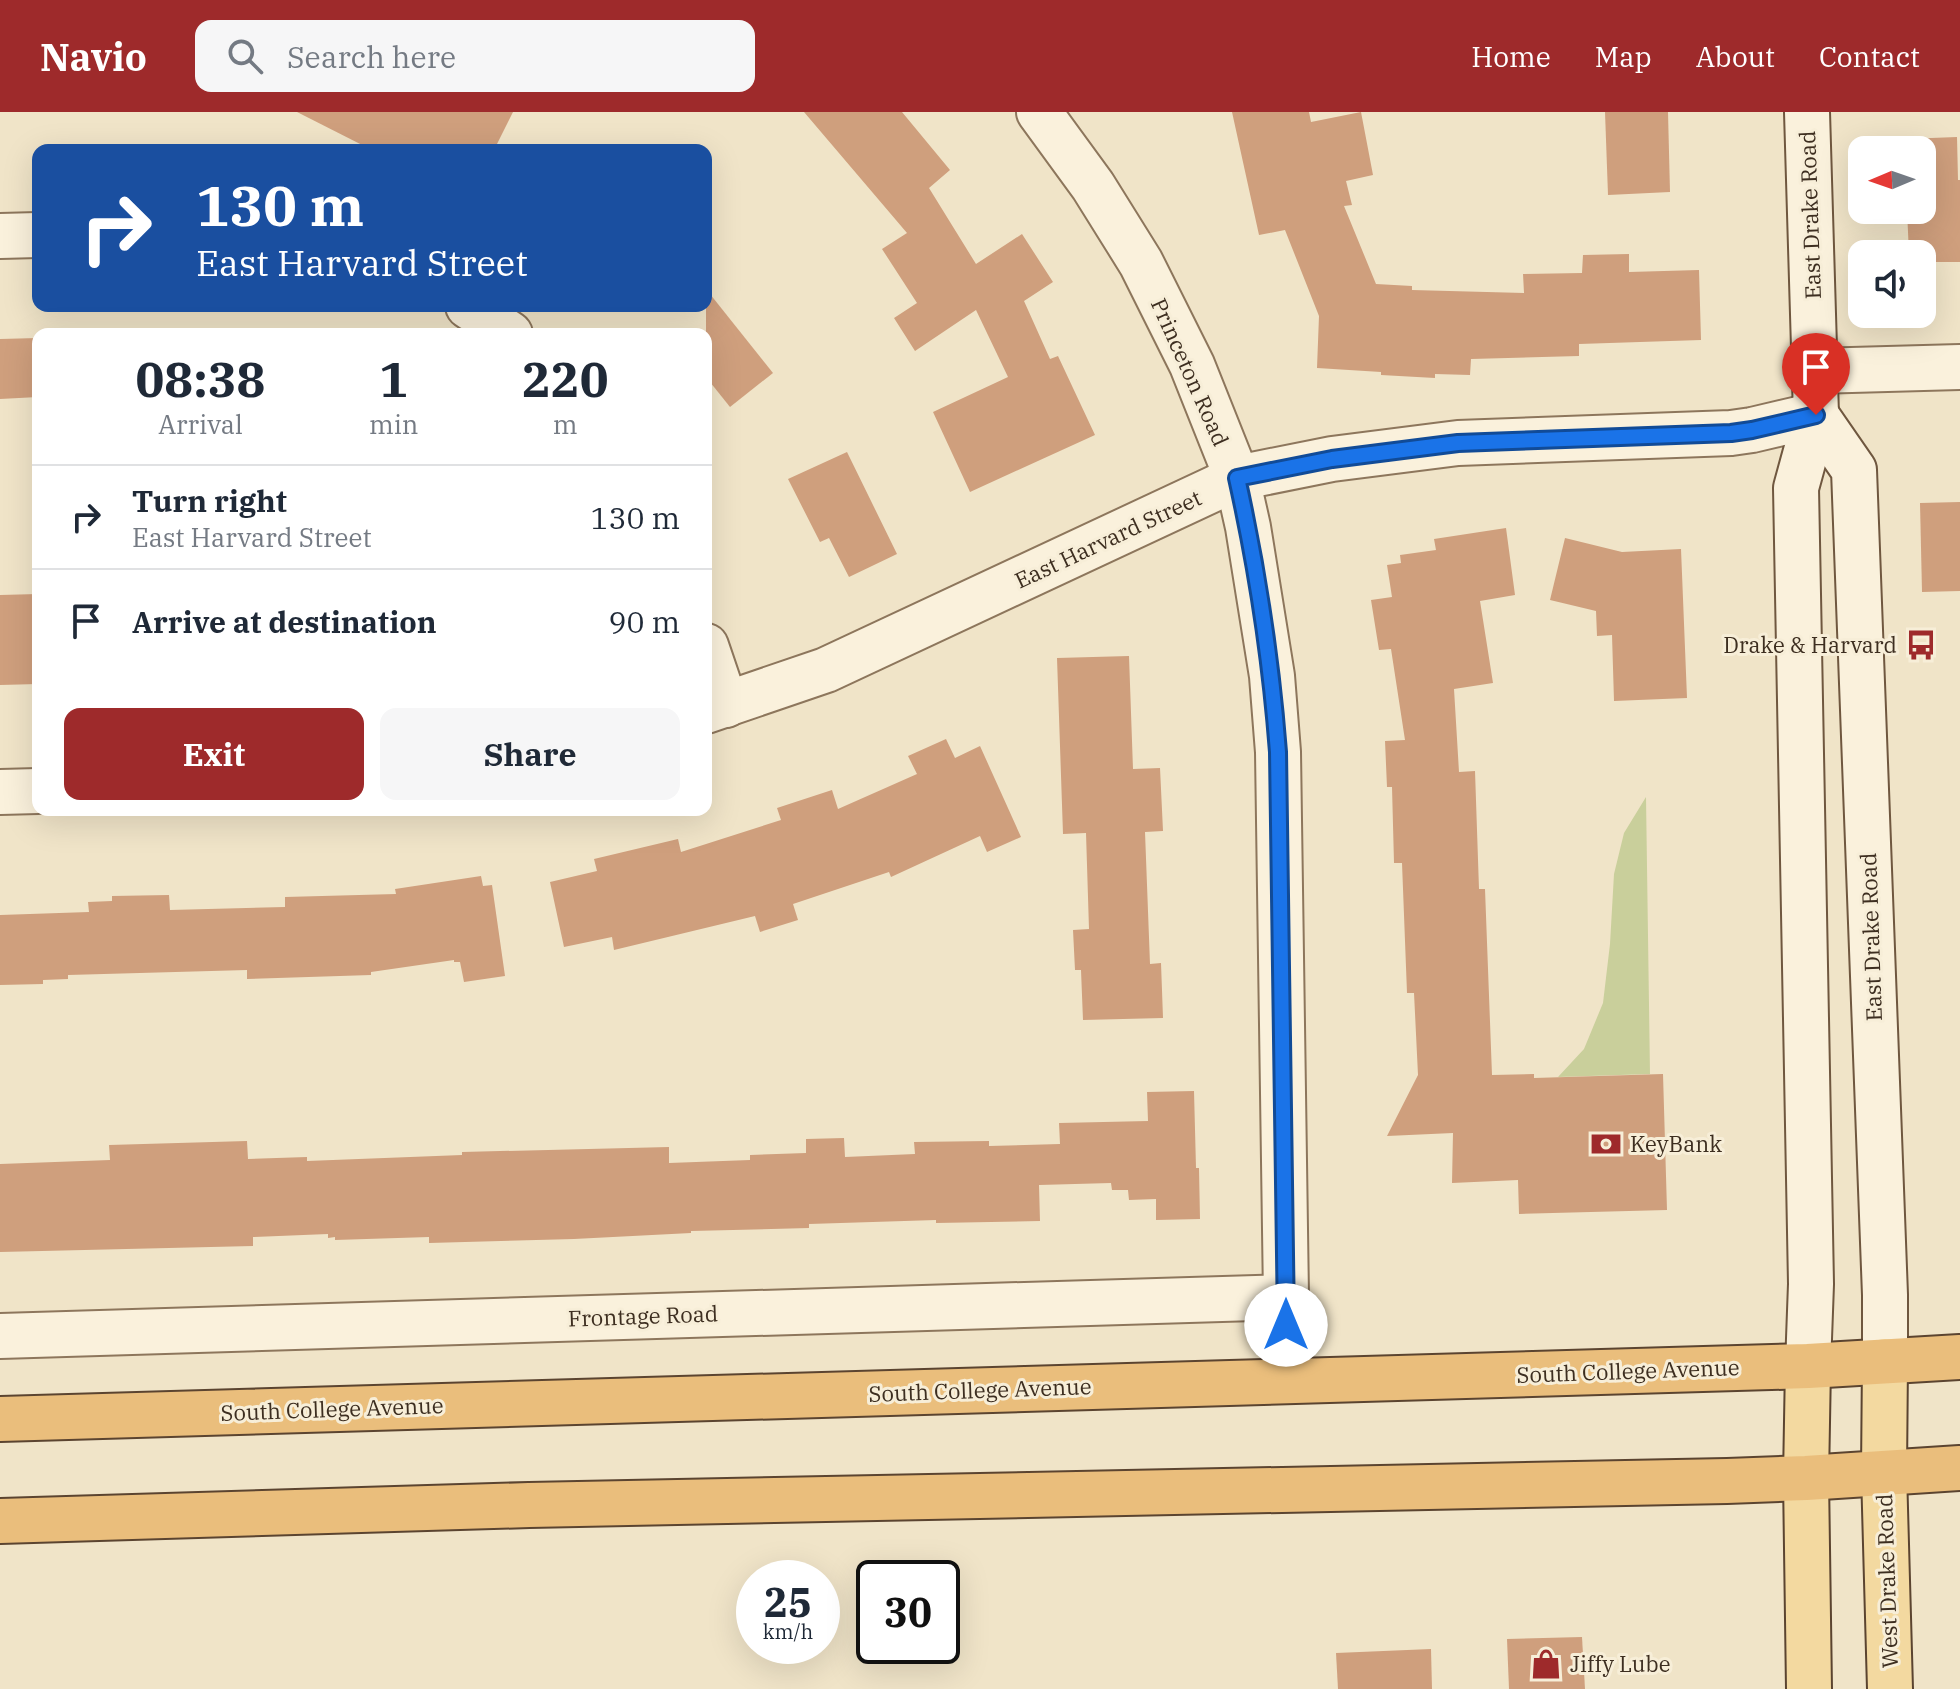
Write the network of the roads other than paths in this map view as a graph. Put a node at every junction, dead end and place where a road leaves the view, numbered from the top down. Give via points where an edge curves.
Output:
1 (1039, 112) edge
2 (1807, 112) edge
3 (32, 235) edge
4 (0, 236) edge
5 (477, 312) edge
6 (501, 328) edge
7 (1960, 367) edge
8 (1815, 371) junction
9 (1816, 415) junction
10 (1237, 478) junction
11 (712, 683) edge
12 (716, 708) edge
13 (32, 791) edge
14 (0, 792) edge
15 (1286, 1297) junction
16 (0, 1336) edge
17 (1960, 1357) edge
18 (1885, 1361) junction
19 (1808, 1366) junction
20 (1285, 1381) junction
21 (0, 1419) edge
22 (1960, 1468) edge
23 (1884, 1472) junction
24 (1806, 1478) junction
25 (0, 1521) edge
26 (1809, 1689) edge
27 (1890, 1689) edge

1 - 10 street, Princeton Road via 1141,263 1192,365
2 - 8 street, East Drake Road
3 - 4 street
5 - 6 street
7 - 8 street
8 - 9 street, East Drake Road
9 - 10 street, East Harvard Street via 1731,433 1458,443
9 - 18 street, East Drake Road via 1854,470
9 - 19 street, East Drake Road via 1796,488 1811,1284
10 - 12 street, East Harvard Street via 826,670
10 - 15 street, Princeton Road via 1272,676 1278,752
11 - 12 street
13 - 14 street
15 - 16 street, Frontage Road
15 - 20 street, Princeton Road
17 - 18 highway, South College Avenue
18 - 19 highway, South College Avenue
18 - 23 main road, East Drake Road
19 - 20 highway, South College Avenue
19 - 24 main road, East Drake Road
20 - 21 highway, South College Avenue
22 - 23 highway
23 - 24 highway
23 - 27 main road, West Drake Road
24 - 25 highway
24 - 26 main road

